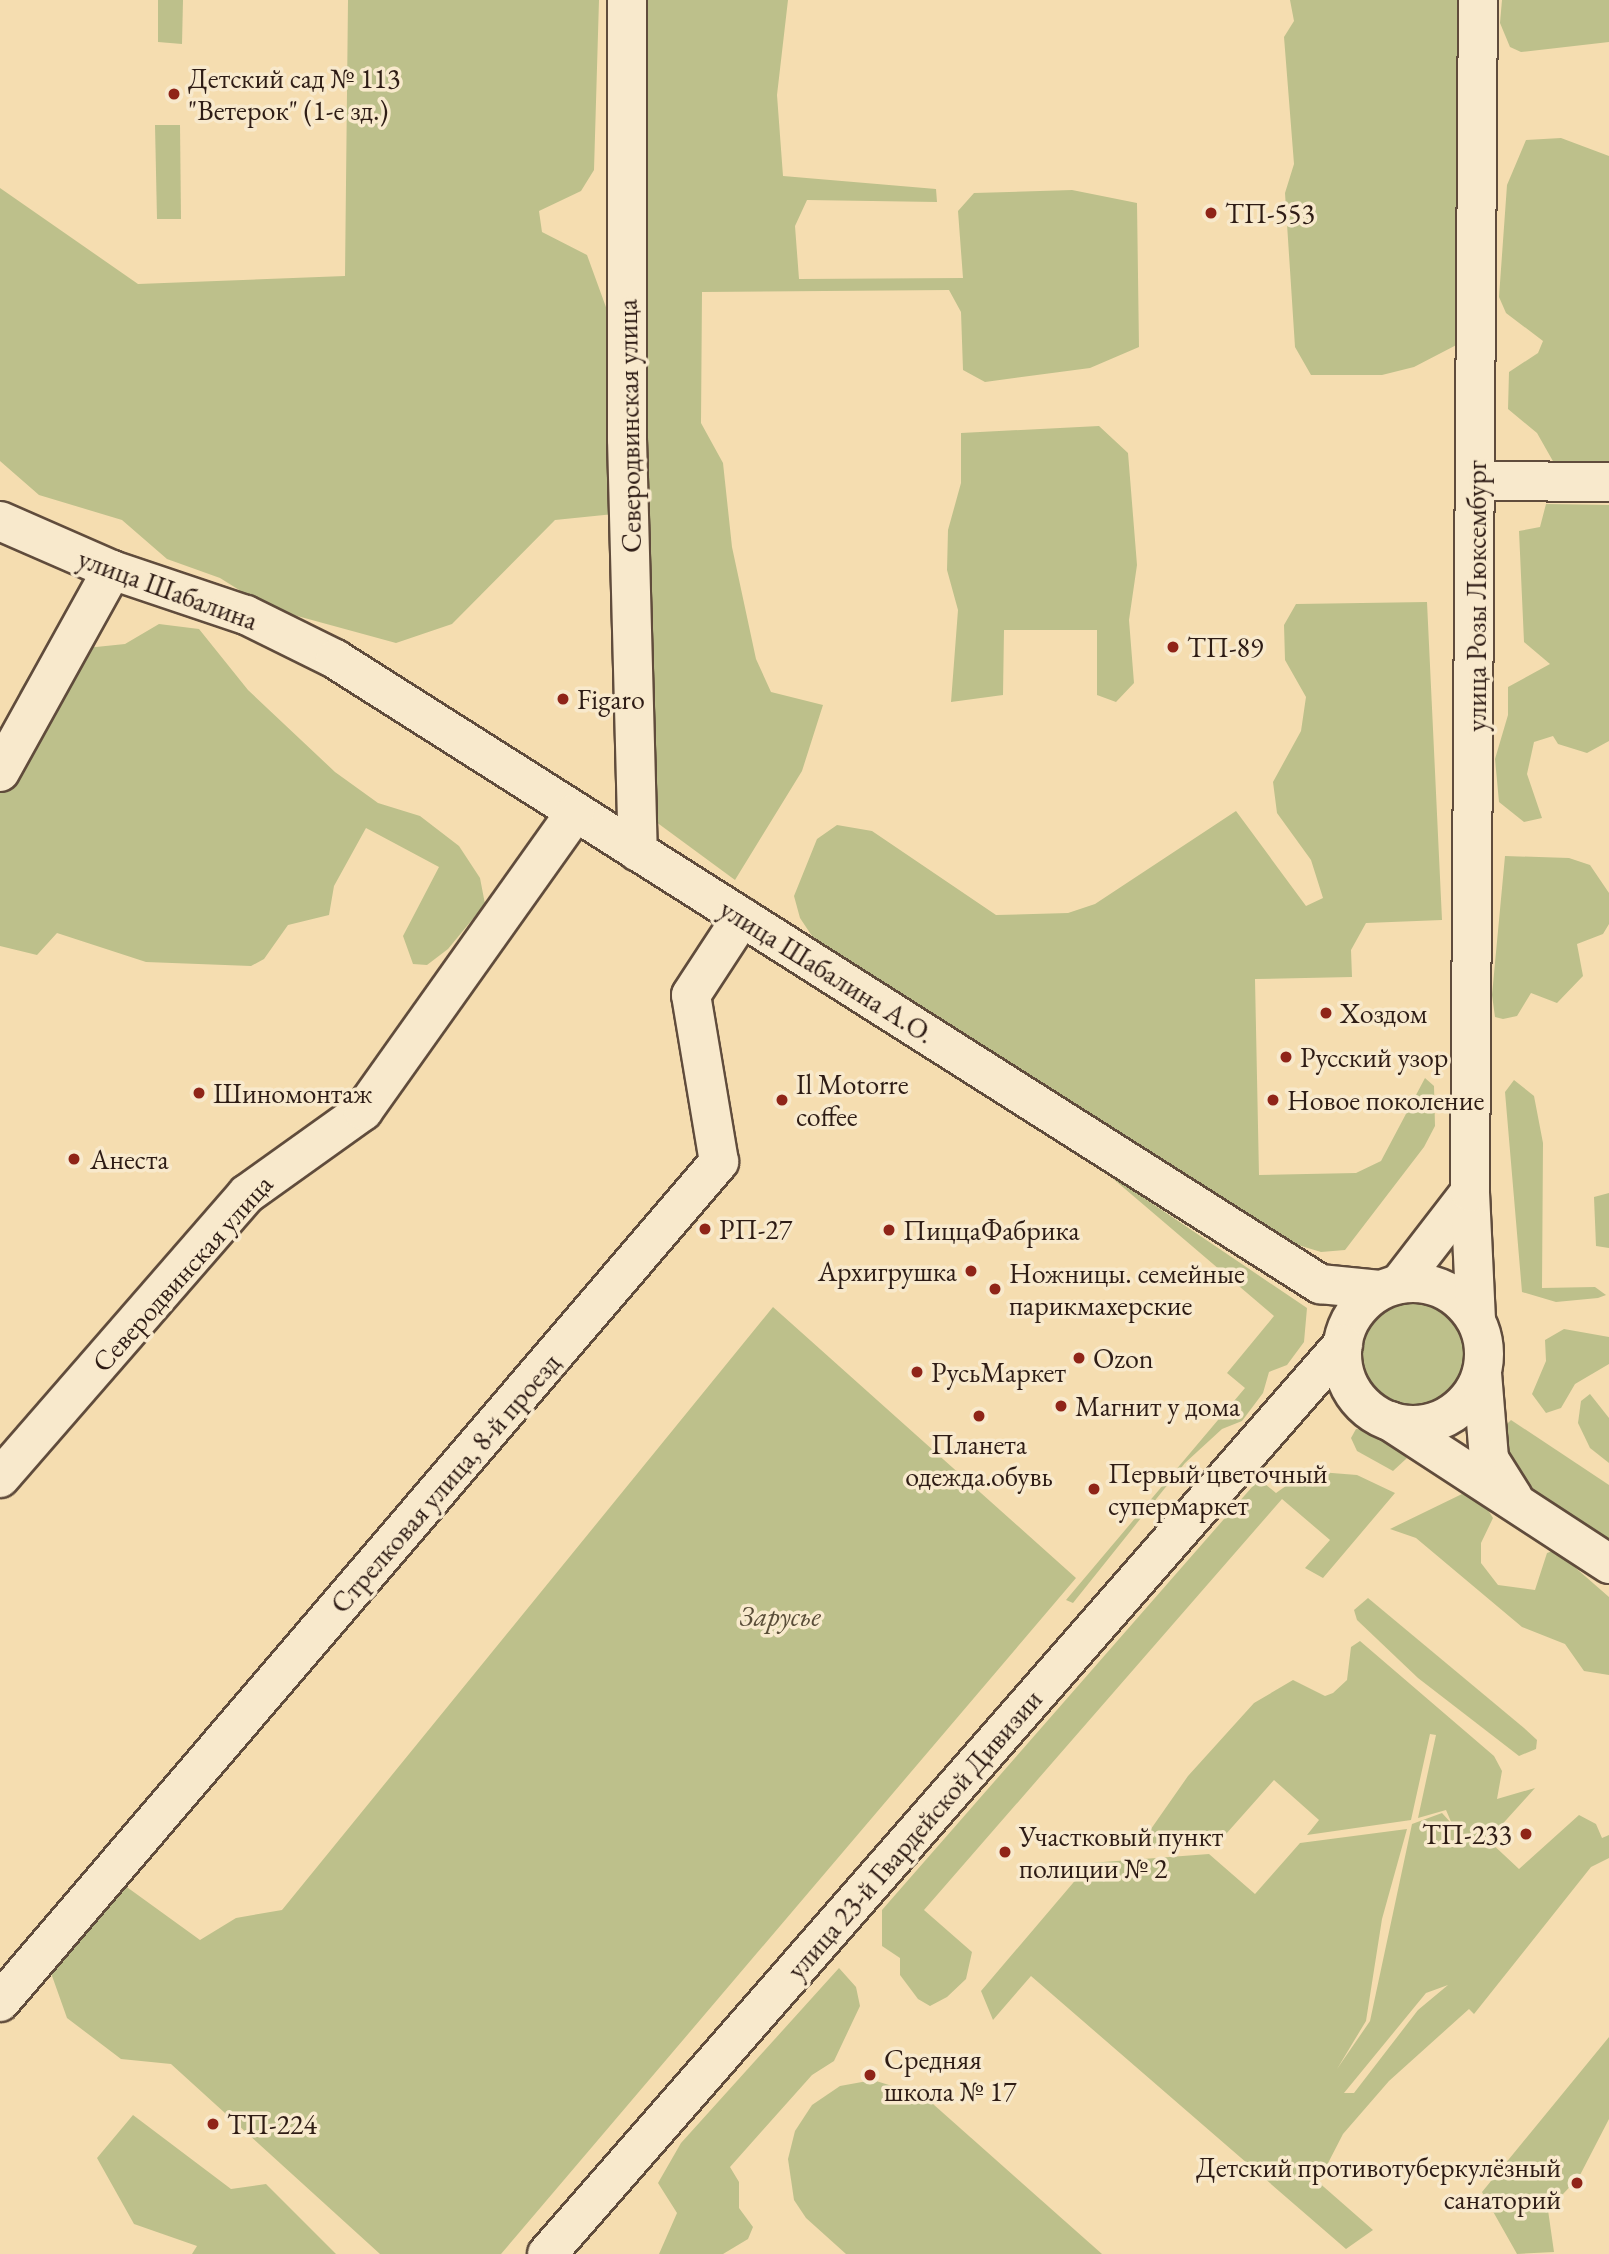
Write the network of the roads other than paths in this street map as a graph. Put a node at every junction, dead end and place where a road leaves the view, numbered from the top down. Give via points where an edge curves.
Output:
1 (627, 0) edge
2 (1478, 0) edge
3 (1476, 481) junction
4 (1609, 482) edge
5 (0, 521) edge
6 (112, 570) junction
7 (335, 659) joint
8 (0, 772) edge
9 (575, 813) junction
10 (638, 852) junction
11 (742, 917) junction
12 (1471, 1192) junction
13 (1320, 1284) junction
14 (1389, 1287) junction
15 (1476, 1320) junction
16 (1344, 1339) junction
17 (1482, 1373) junction
18 (1358, 1398) junction
19 (1282, 1413) junction
20 (1390, 1421) junction
21 (0, 1478) edge
22 (1519, 1504) junction
23 (1609, 1564) edge
24 (0, 2002) edge
25 (547, 2254) edge

1 - 10 street, Северодвинская улица via 627,439
2 - 3 street, улица Розы Люксембург
3 - 4 street
3 - 12 street, улица Розы Люксембург
5 - 6 street, улица Шабалина
6 - 7 street, улица Шабалина via 246,615
6 - 8 street
7 - 9 street, улица Шабалина А.О.
9 - 10 street, улица Шабалина А.О.
9 - 21 street, Северодвинская улица via 363,1111 247,1194
10 - 11 street, улица Шабалина А.О.
11 - 13 street, улица Шабалина А.О.
11 - 24 street, Стрелковая улица, 8-й проезд via 691,995 719,1162
12 - 14 street
12 - 15 street, улица Розы Люксембург
13 - 14 street
13 - 16 street
14 - 15 street via 1435,1286
14 - 16 street via 1358,1308
15 - 17 street
16 - 18 street via 1345,1373
16 - 19 street, улица 23-й Гвардейской Дивизии
17 - 20 street via 1467,1401 1441,1419
17 - 22 street via 1489,1459
18 - 19 street
18 - 20 street
19 - 25 street, улица 23-й Гвардейской Дивизии
20 - 22 street
22 - 23 street

